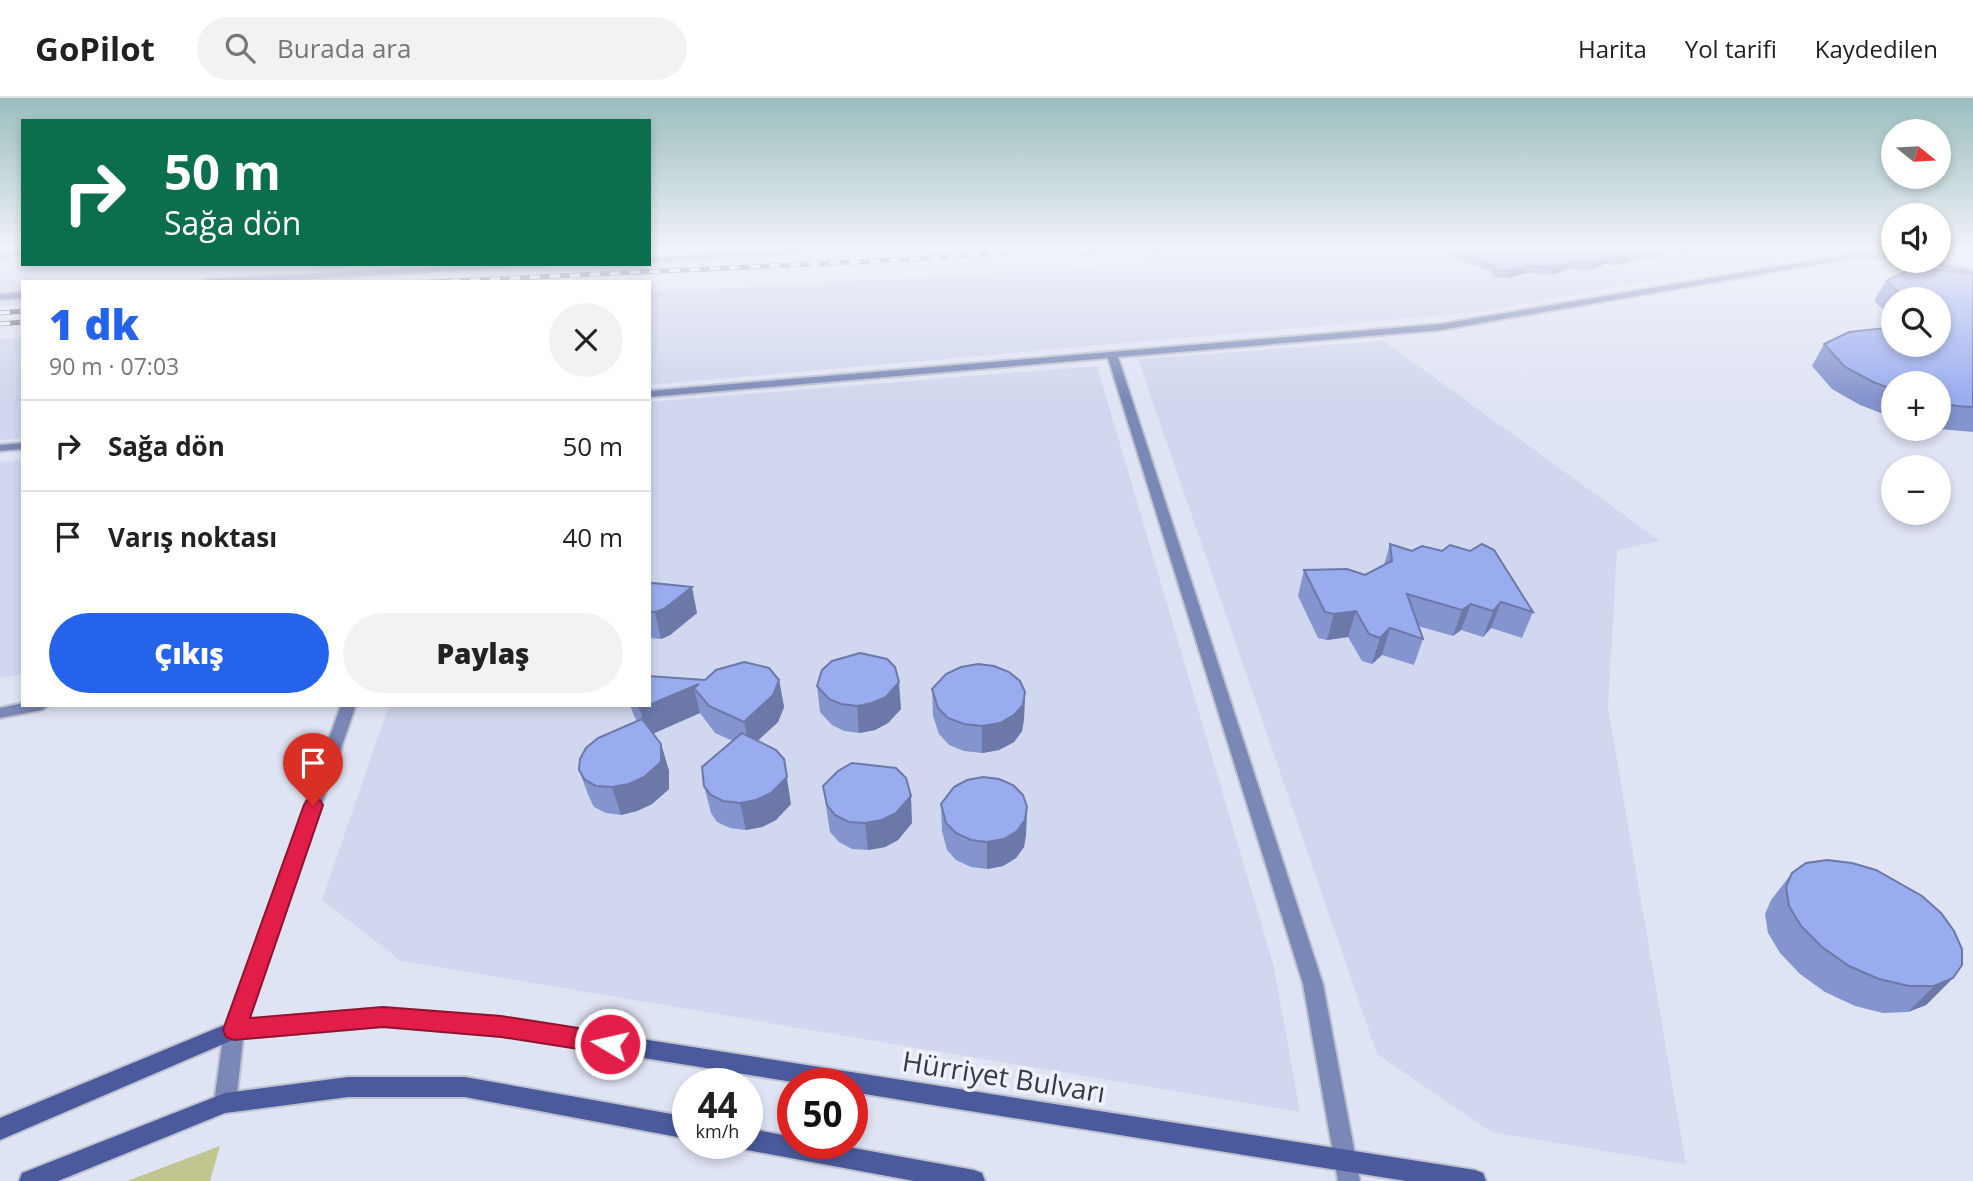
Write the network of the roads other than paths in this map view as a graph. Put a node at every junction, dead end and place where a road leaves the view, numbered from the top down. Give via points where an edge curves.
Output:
1 (1612, 298) edge
2 (1112, 354) junction
3 (651, 394) edge
4 (21, 446) edge
5 (0, 448) edge
6 (32, 707) edge
7 (348, 707) edge
8 (0, 713) edge
9 (234, 1030) junction
10 (225, 1102) junction
11 (672, 1125) edge
12 (0, 1129) edge
13 (763, 1142) edge
14 (1344, 1160) junction
15 (30, 1181) edge
16 (974, 1181) edge
17 (1349, 1181) edge
18 (1475, 1181) edge

1 - 2 street via 1441,327
2 - 3 street
2 - 14 street via 1313,984
4 - 5 street
6 - 8 street
7 - 9 street
9 - 10 street
9 - 12 main road, Hürriyet Bulvarı
9 - 14 main road, Hürriyet Bulvarı via 383,1017 501,1026
10 - 11 main road via 348,1087 466,1087
10 - 15 main road
13 - 16 main road
14 - 17 street
14 - 18 main road, Hürriyet Bulvarı

